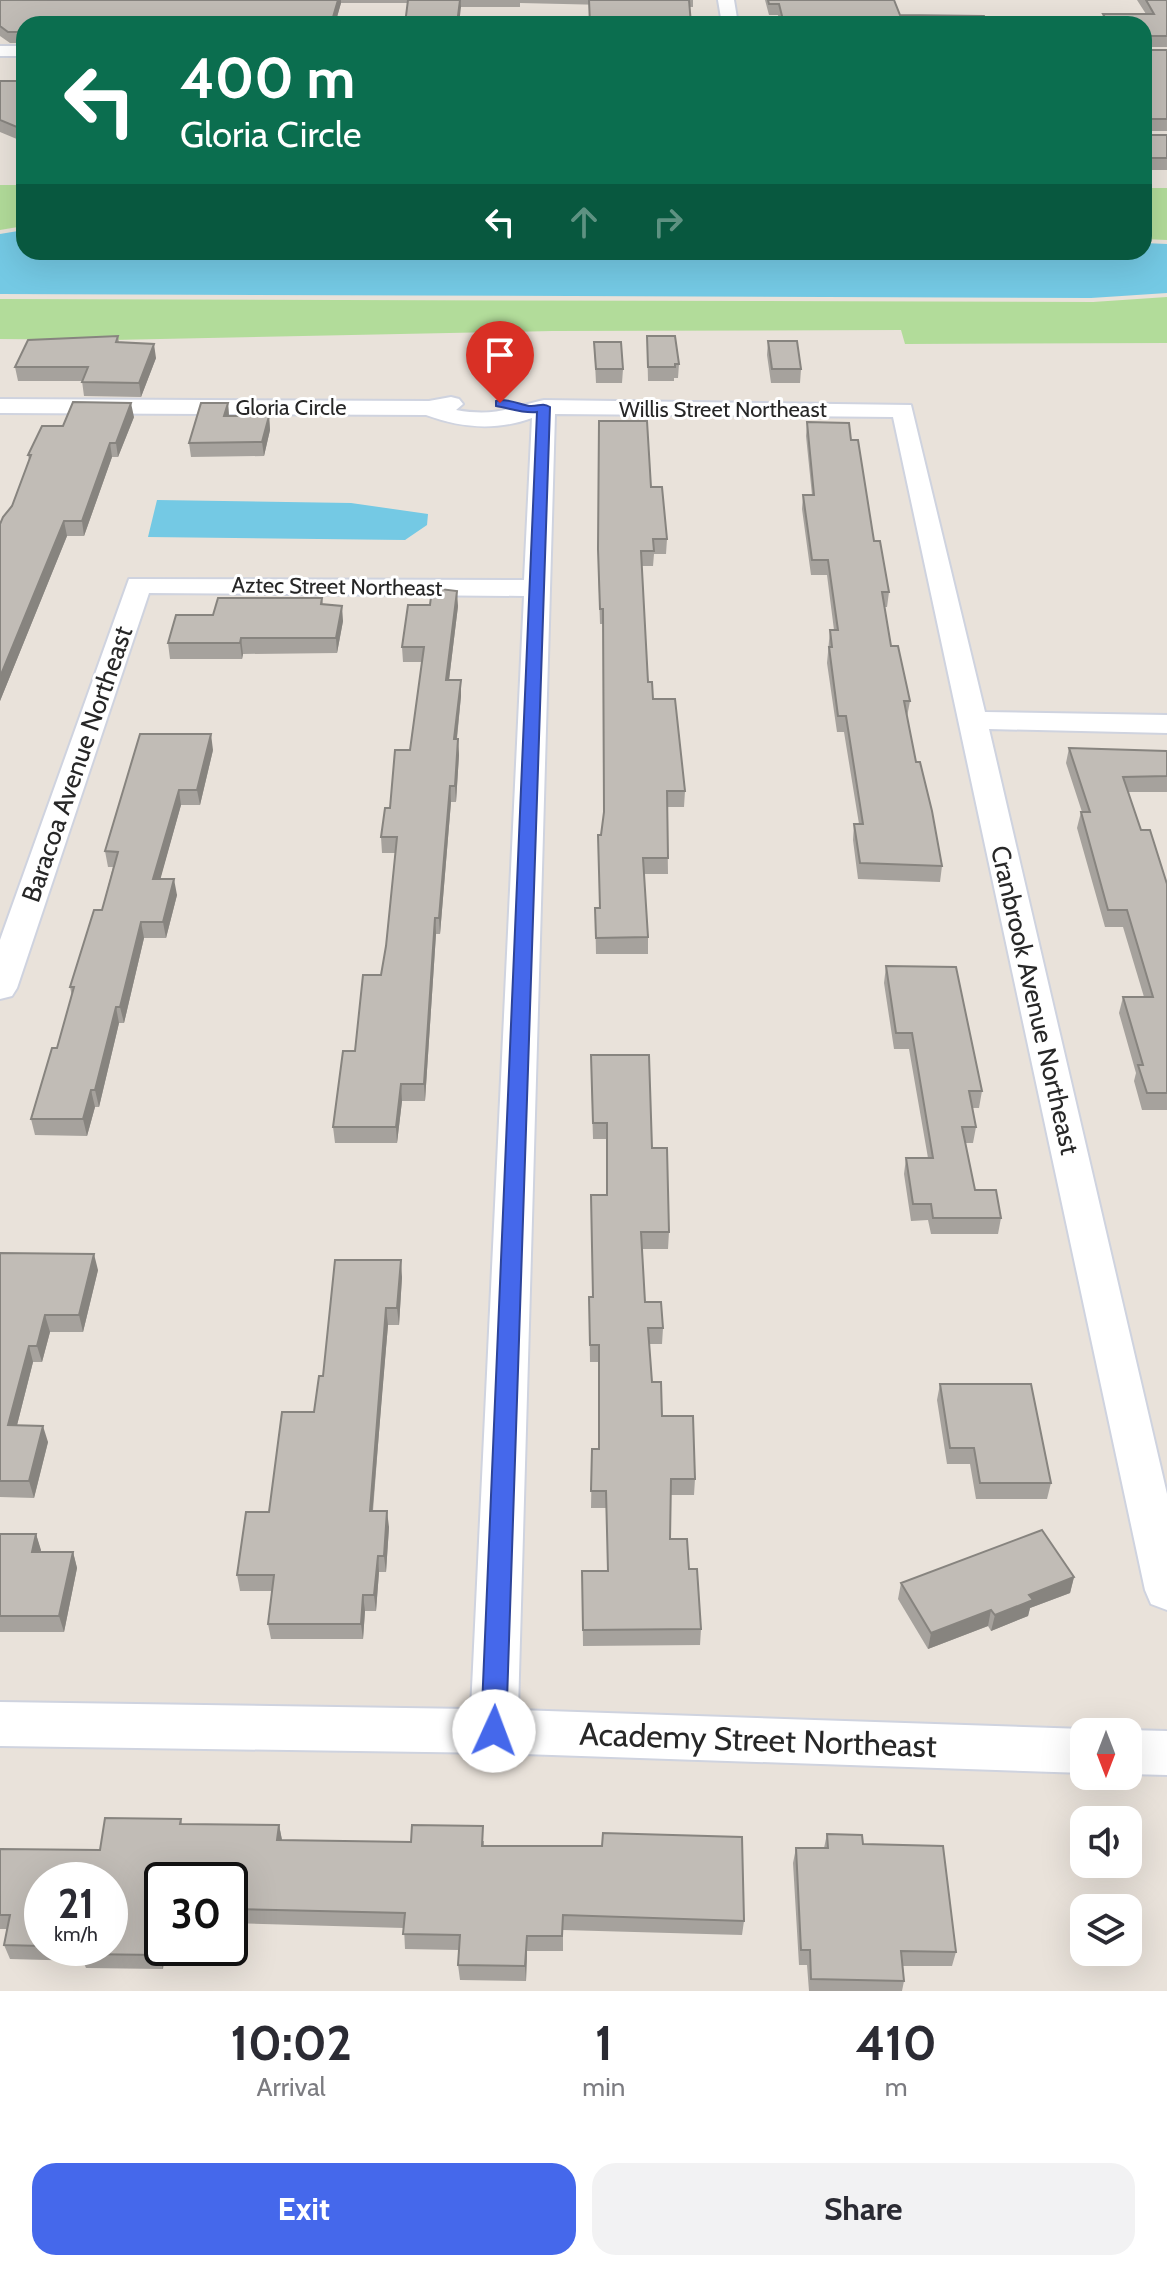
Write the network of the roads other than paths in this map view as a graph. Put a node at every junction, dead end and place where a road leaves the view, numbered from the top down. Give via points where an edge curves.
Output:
1 (536, 409) junction
2 (903, 410) joint
3 (3, 412) edge
4 (138, 585) joint
5 (537, 588) junction
6 (972, 720) junction
7 (1167, 724) edge
8 (0, 988) edge
9 (1167, 1590) edge
10 (0, 1724) edge
11 (494, 1731) junction
12 (1070, 1751) edge
13 (1142, 1752) edge
14 (1167, 1753) edge

1 - 2 street, Willis Street Northeast
1 - 3 street, Gloria Circle via 511,418 451,418 429,408
1 - 5 street
2 - 6 street, Cranbrook Avenue Northeast
4 - 5 street, Aztec Street Northeast
4 - 8 street, Baracoa Avenue Northeast
5 - 11 street
6 - 7 street
6 - 9 street, Cranbrook Avenue Northeast
10 - 11 street, Academy Street Northeast
11 - 12 street, Academy Street Northeast
13 - 14 street

